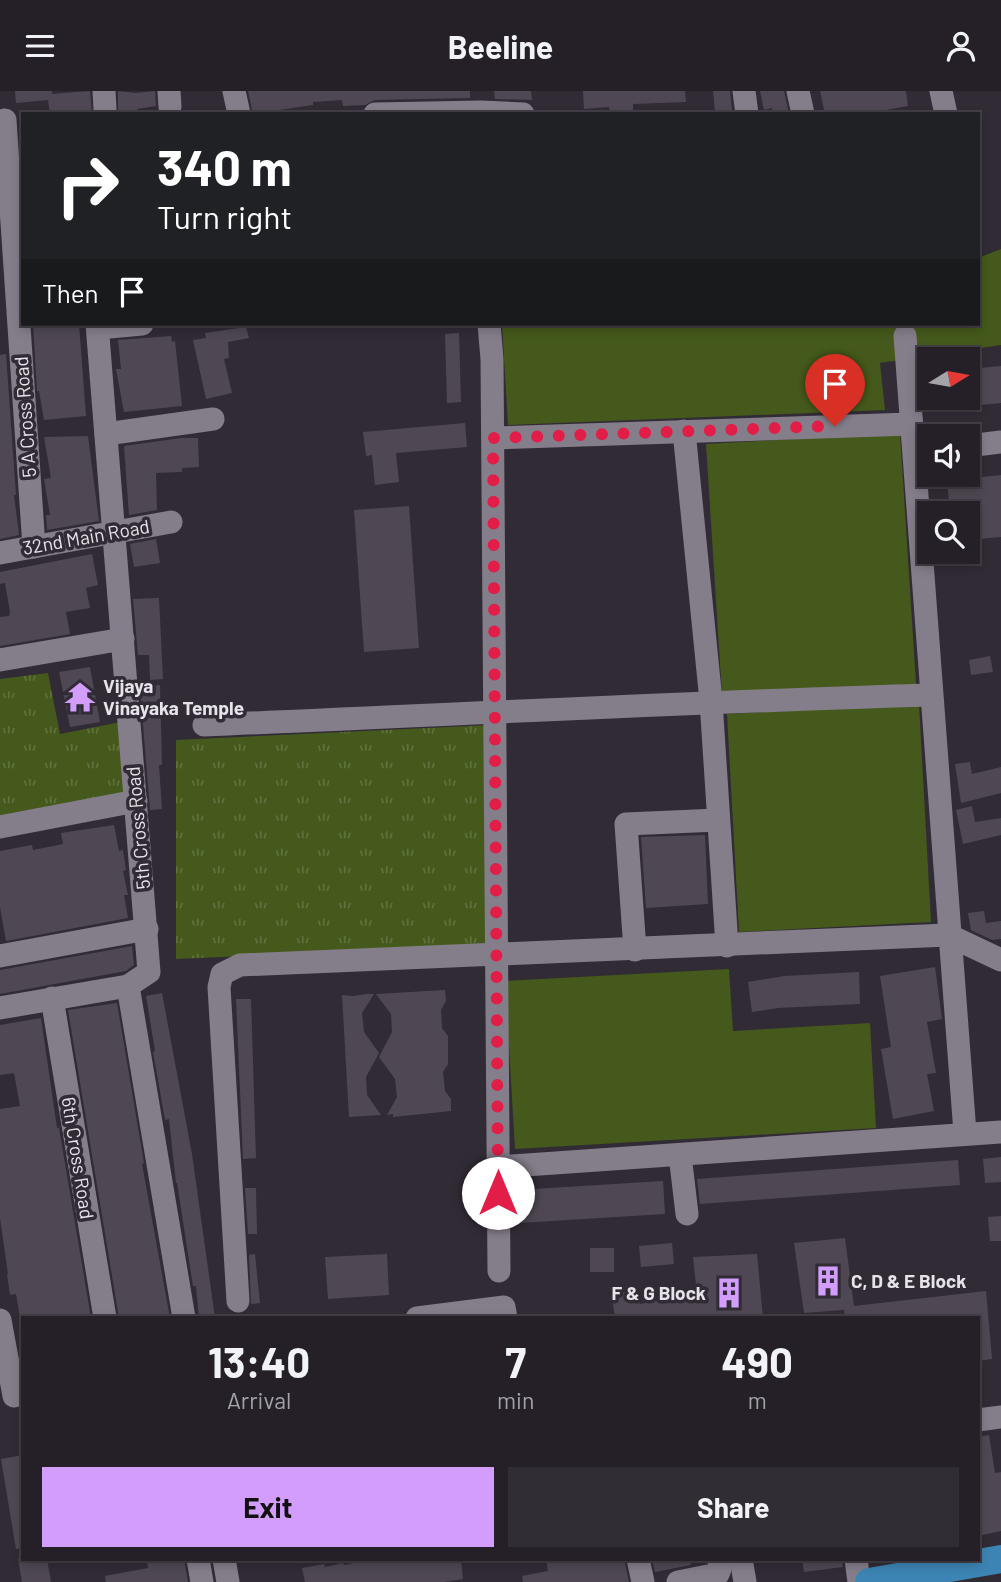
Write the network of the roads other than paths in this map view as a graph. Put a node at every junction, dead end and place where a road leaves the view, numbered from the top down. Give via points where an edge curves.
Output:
1 (234, 91) edge
2 (744, 91) edge
3 (798, 91) edge
4 (941, 91) edge
5 (482, 106) edge
6 (239, 112) edge
7 (402, 112) edge
8 (513, 112) edge
9 (747, 112) edge
10 (803, 112) edge
11 (946, 112) edge
12 (9, 120) edge
13 (21, 325) edge
14 (21, 326) edge
15 (97, 326) edge
16 (489, 326) edge
17 (905, 336) dead end
18 (214, 419) dead end
19 (911, 424) junction
20 (684, 431) junction
21 (106, 434) junction
22 (493, 438) junction
23 (917, 440) edge
24 (1001, 442) edge
25 (980, 445) edge
26 (923, 487) edge
27 (172, 523) dead end
28 (114, 531) junction
29 (34, 547) junction
30 (0, 553) edge
31 (123, 639) junction
32 (0, 660) edge
33 (931, 695) junction
34 (710, 701) junction
35 (495, 713) junction
36 (205, 725) dead end
37 (136, 801) junction
38 (718, 820) junction
39 (0, 827) edge
40 (146, 929) junction
41 (948, 935) junction
42 (727, 946) junction
43 (635, 950) junction
44 (0, 955) edge
45 (496, 956) junction
46 (1001, 960) edge
47 (128, 986) junction
48 (52, 998) junction
49 (0, 1007) edge
50 (1001, 1132) edge
51 (965, 1133) junction
52 (680, 1155) junction
53 (498, 1167) junction
54 (687, 1214) dead end
55 (499, 1271) dead end
56 (238, 1301) dead end
57 (505, 1313) edge
58 (105, 1316) edge
59 (184, 1316) edge
60 (452, 1316) edge
61 (0, 1320) edge
62 (12, 1396) edge
63 (1001, 1417) edge
64 (980, 1420) edge
65 (1001, 1559) edge
66 (198, 1561) edge
67 (224, 1561) edge
68 (638, 1561) edge
69 (719, 1561) edge
70 (741, 1561) edge
71 (858, 1561) edge
72 (1001, 1575) edge
73 (874, 1576) edge
74 (202, 1582) edge
75 (228, 1582) edge
76 (643, 1582) edge
77 (678, 1582) edge
78 (745, 1582) edge
79 (961, 1582) edge

1 - 6 street
2 - 9 street
3 - 10 street
4 - 11 street
5 - 7 street
5 - 8 street
12 - 13 street, 5 A Cross Road
14 - 29 street, 5 A Cross Road
15 - 21 street, 5th Cross Road
16 - 22 street
17 - 19 street
18 - 21 street
19 - 20 street
19 - 23 street
20 - 22 street
20 - 34 street
21 - 28 street, 5th Cross Road
22 - 35 street
24 - 25 street
26 - 33 street
27 - 28 street, 32nd Main Road
28 - 29 street, 32nd Main Road
28 - 31 street, 5th Cross Road
29 - 30 street, 32nd Main Road
31 - 32 street
31 - 37 street, 5th Cross Road
33 - 34 street
33 - 41 street
34 - 35 street
34 - 38 street
35 - 36 street
35 - 45 street
37 - 39 street
37 - 40 street, 5th Cross Road
38 - 42 street
38 - 43 street via 626,824
40 - 44 street
40 - 47 street, 5th Cross Road via 149,972
41 - 42 street
41 - 46 street
41 - 51 street
42 - 43 street
43 - 45 street
45 - 53 street
45 - 56 street via 240,965 222,974 219,987
47 - 48 street
47 - 59 street
48 - 49 street
48 - 58 street, 6th Cross Road
50 - 51 street
51 - 52 street
52 - 53 street
52 - 54 street
53 - 55 street
57 - 60 street
61 - 62 street
63 - 64 street
65 - 73 main road
66 - 74 street
67 - 75 street
68 - 76 street
69 - 77 street via 718,1574
70 - 78 street
71 - 73 street
72 - 79 main road

